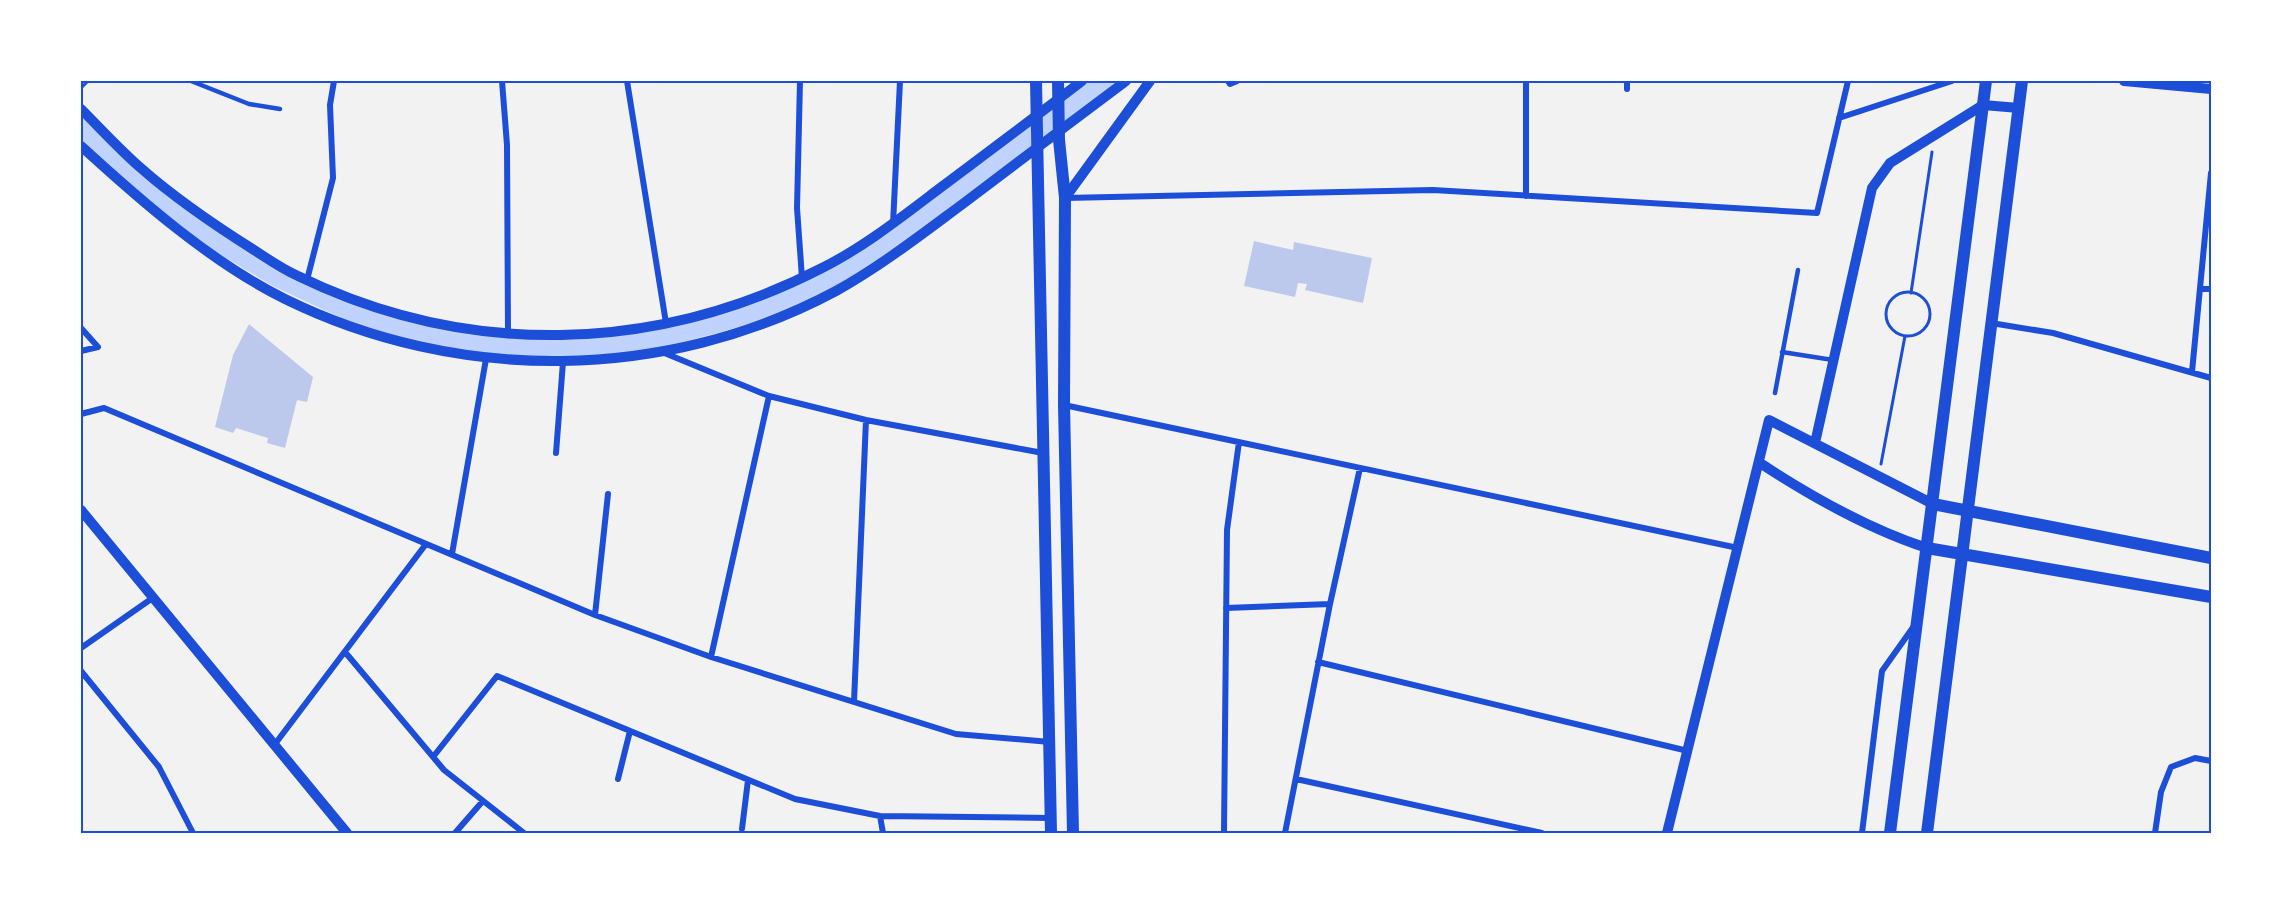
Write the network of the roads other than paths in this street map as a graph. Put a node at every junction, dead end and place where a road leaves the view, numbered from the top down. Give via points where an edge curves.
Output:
1 (191, 81) edge
2 (334, 81) edge
3 (502, 81) edge
4 (627, 81) edge
5 (800, 81) edge
6 (900, 81) edge
7 (1036, 81) edge
8 (1058, 81) edge
9 (1082, 81) edge
10 (1125, 81) edge
11 (1150, 81) edge
12 (1228, 81) edge
13 (1237, 81) edge
14 (1526, 81) edge
15 (1627, 81) edge
16 (1848, 81) edge
17 (1952, 81) edge
18 (1986, 81) edge
19 (2022, 81) edge
20 (2124, 81) edge
21 (1627, 89) dead end
22 (2211, 89) edge
23 (1058, 99) junction
24 (1983, 105) junction
25 (2019, 108) junction
26 (81, 109) edge
27 (280, 109) dead end
28 (1037, 115) junction
29 (1839, 118) junction
30 (1059, 131) junction
31 (81, 146) edge
32 (1038, 147) junction
33 (2211, 173) edge
34 (1526, 196) junction
35 (1065, 198) junction
36 (893, 224) junction
37 (1798, 270) dead end
38 (802, 278) junction
39 (307, 280) junction
40 (2200, 289) junction
41 (2211, 289) edge
42 (666, 324) junction
43 (1991, 324) junction
44 (81, 328) edge
45 (508, 334) junction
46 (81, 351) edge
47 (662, 352) junction
48 (1782, 352) junction
49 (486, 359) junction
50 (1833, 360) junction
51 (563, 362) junction
52 (2192, 372) junction
53 (2211, 378) edge
54 (1775, 393) dead end
55 (769, 396) junction
56 (1064, 405) junction
57 (81, 414) edge
58 (866, 420) junction
59 (1239, 442) junction
60 (1815, 443) junction
61 (556, 453) dead end
62 (1044, 453) junction
63 (1760, 463) junction
64 (1360, 468) junction
65 (608, 494) dead end
66 (1933, 504) junction
67 (81, 510) edge
68 (1967, 510) junction
69 (426, 544) junction
70 (1738, 548) junction
71 (1927, 548) junction
72 (452, 554) junction
73 (1963, 554) junction
74 (2211, 558) edge
75 (154, 597) junction
76 (2211, 597) edge
77 (1330, 604) junction
78 (1226, 608) junction
79 (595, 615) junction
80 (1918, 621) junction
81 (81, 648) edge
82 (345, 652) junction
83 (711, 657) junction
84 (1318, 662) junction
85 (81, 671) edge
86 (854, 702) junction
87 (630, 731) junction
88 (1050, 742) junction
89 (275, 744) junction
90 (1688, 751) junction
91 (433, 757) junction
92 (2211, 761) edge
93 (618, 779) dead end
94 (1296, 779) junction
95 (748, 780) junction
96 (482, 802) junction
97 (880, 816) junction
98 (1051, 818) junction
99 (742, 829) dead end
100 (193, 833) edge
101 (347, 833) edge
102 (455, 833) edge
103 (524, 833) edge
104 (883, 833) edge
105 (1051, 833) edge
106 (1073, 833) edge
107 (1224, 833) edge
108 (1286, 833) edge
109 (1542, 833) edge
110 (1667, 833) edge
111 (1862, 833) edge
112 (1890, 833) edge
113 (1927, 833) edge
114 (2155, 833) edge

1 - 27 lane via 249,104
2 - 39 street via 330,105 333,178
3 - 45 street via 507,145
4 - 42 street
5 - 38 street via 797,208
6 - 36 street
7 - 28 main road
8 - 23 main road
9 - 23 street
10 - 30 street
11 - 35 street
12 - 13 street
14 - 34 street
15 - 21 street
16 - 29 street
17 - 29 street
18 - 24 main road
19 - 25 main road
20 - 22 street
23 - 28 street
23 - 30 main road
24 - 25 street
24 - 50 street via 1890,163 1872,188
24 - 66 main road
25 - 43 main road
26 - 39 street via 142,170 227,233
28 - 32 main road
28 - 36 street
29 - 34 street via 1817,213
30 - 32 street
30 - 35 main road
31 - 49 street via 142,202 213,255 283,298 350,327 411,346
32 - 47 street via 900,251 836,291 762,325
32 - 62 main road
33 - 40 street
34 - 35 street via 1433,190
35 - 56 main road
36 - 38 street
37 - 48 lane
38 - 42 street via 753,300
39 - 45 street via 359,303 417,320
40 - 41 street
40 - 52 street
42 - 45 street via 569,337
43 - 52 street via 2053,333
43 - 68 main road
44 - 46 street via 98,347
47 - 51 street
47 - 55 street
48 - 50 lane
48 - 54 lane
49 - 51 street
49 - 72 street
50 - 60 street
51 - 61 street
52 - 53 street
55 - 58 street
55 - 83 street
56 - 59 street
56 - 106 main road
57 - 69 street via 104,408
58 - 62 street
58 - 86 street
59 - 64 street
59 - 78 street via 1227,530
60 - 63 street via 1769,420
60 - 66 street
62 - 88 main road
63 - 70 street
63 - 71 street via 1801,490 1897,538
64 - 70 street
64 - 77 street
65 - 79 street
66 - 68 main road
66 - 71 main road
67 - 75 street
68 - 73 main road
68 - 74 main road
69 - 72 street
69 - 82 street
70 - 90 street
71 - 73 main road
71 - 80 main road
72 - 79 street
73 - 76 main road
73 - 113 main road
75 - 81 street
75 - 89 street
77 - 78 street
77 - 84 street
78 - 107 street
79 - 83 street
80 - 111 street via 1882,670
80 - 112 main road
82 - 89 street
82 - 91 street
83 - 86 street
84 - 90 street
84 - 94 street
85 - 100 street via 159,767
86 - 88 street via 956,734
87 - 91 street via 497,676
87 - 93 street
87 - 95 street
88 - 98 main road
89 - 101 street
90 - 110 street
91 - 96 street
92 - 114 street via 2195,758 2171,767 2161,792
94 - 108 street
94 - 109 street
95 - 97 street via 795,799
95 - 99 street
96 - 102 street
96 - 103 street
97 - 98 street
97 - 104 street
98 - 105 main road

